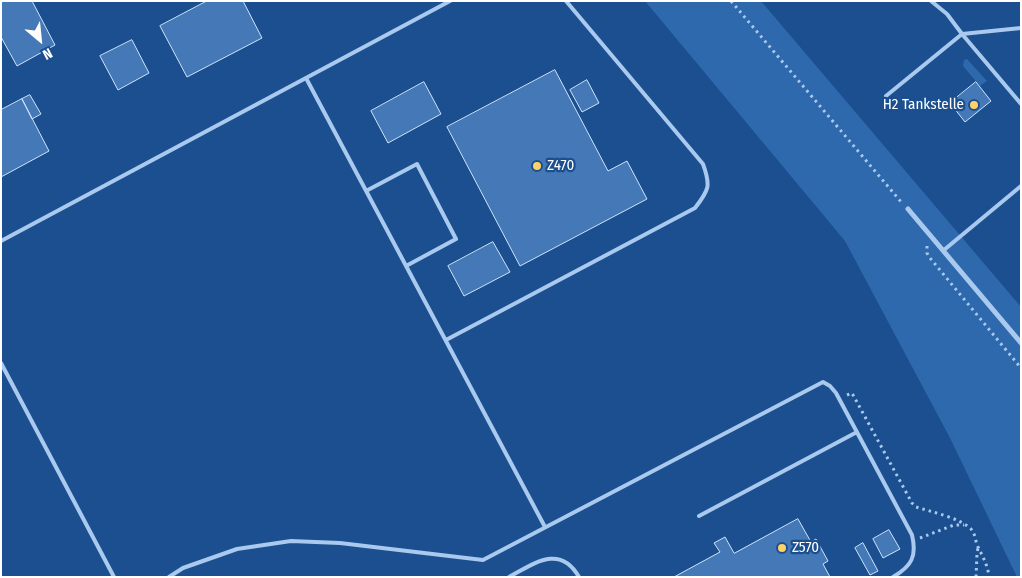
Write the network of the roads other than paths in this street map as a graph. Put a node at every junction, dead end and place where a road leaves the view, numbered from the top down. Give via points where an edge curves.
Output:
1 (450, 1) edge
2 (566, 1) edge
3 (932, 1) edge
4 (1021, 28) edge
5 (962, 34) junction
6 (306, 78) junction
7 (886, 96) dead end
8 (1021, 104) edge
9 (1021, 186) edge
10 (366, 191) junction
11 (908, 209) road end
12 (1, 241) edge
13 (944, 250) junction
14 (406, 266) junction
15 (446, 340) junction
16 (1021, 343) edge
17 (1, 363) edge
18 (857, 432) junction
19 (699, 516) dead end
20 (545, 527) junction
21 (114, 577) edge
22 (169, 577) edge
23 (509, 577) edge
24 (579, 577) edge
25 (893, 577) edge

1 - 6 lane
2 - 15 lane via 703,164 709,181 707,194 695,208
3 - 5 lane
4 - 5 lane
5 - 7 lane
5 - 8 lane
6 - 10 lane
6 - 12 lane
9 - 13 lane
10 - 14 lane
10 - 14 lane via 417,164 456,239
11 - 13 street
13 - 16 street
14 - 15 lane
15 - 20 lane
17 - 21 lane
18 - 19 lane
18 - 20 lane via 840,399 830,386 822,382
18 - 25 lane via 914,541 911,563
20 - 22 lane via 483,560 340,543 291,541 237,550 183,568
23 - 24 lane via 550,558 567,562

